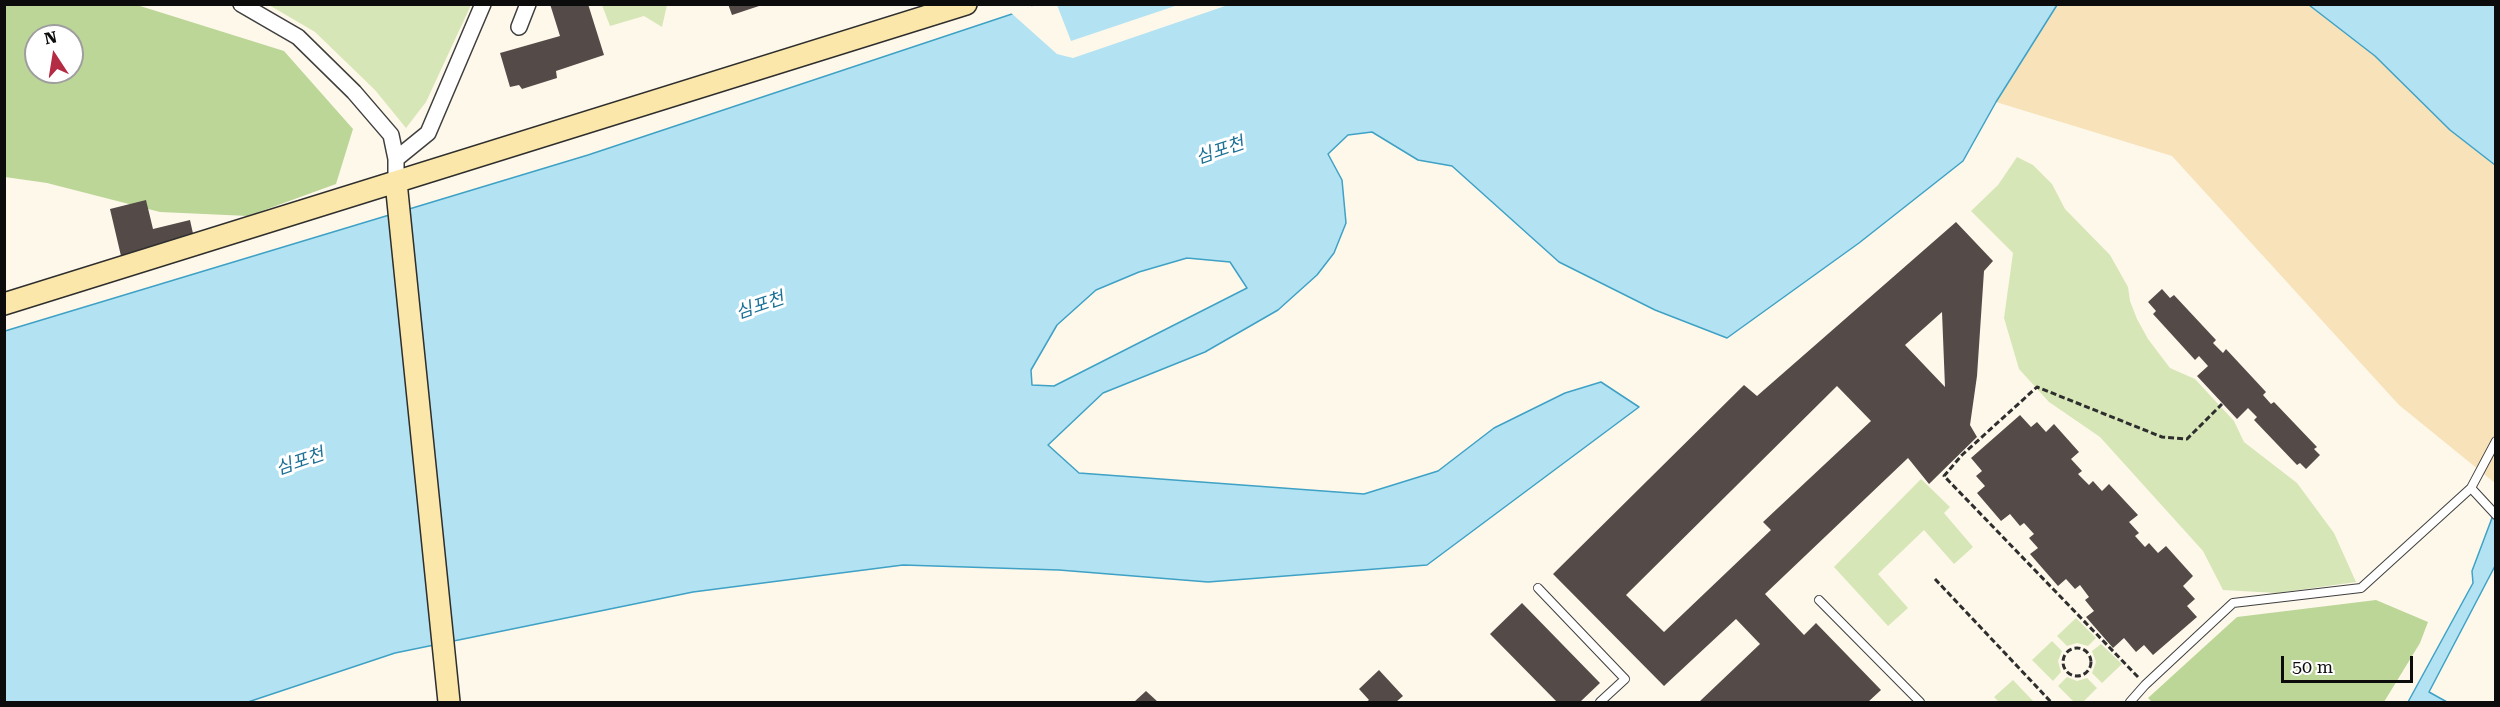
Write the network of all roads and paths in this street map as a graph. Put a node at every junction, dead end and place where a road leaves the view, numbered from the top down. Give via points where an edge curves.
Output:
1 (241, 4) edge
2 (483, 4) edge
3 (528, 4) edge
4 (966, 4) edge
5 (519, 27) dead end
6 (396, 159) junction
7 (396, 182) junction
8 (4, 304) edge
9 (2222, 404) dead end
10 (2496, 441) edge
11 (2471, 488) junction
12 (2496, 515) edge
13 (1935, 579) dead end
14 (1538, 588) dead end
15 (1819, 600) dead end
16 (2085, 650) joint
17 (2145, 685) junction
18 (449, 700) edge
19 (1600, 702) edge
20 (1920, 702) edge
21 (2051, 702) edge
22 (2130, 702) edge

1 - 6 street via 298,37 354,92 391,135
2 - 6 street via 428,133
3 - 5 street
4 - 7 street
6 - 7 street
7 - 8 street
7 - 18 street
9 - 17 path via 2187,439 2162,437 2037,387 1944,476
10 - 11 lane
11 - 12 lane
11 - 17 lane via 2361,588 2234,603
13 - 21 path
14 - 19 lane via 1625,679
15 - 20 lane
16 - 16 path via 2072,649 2065,655 2064,668 2071,675 2083,675 2090,668 2091,658
17 - 22 lane

